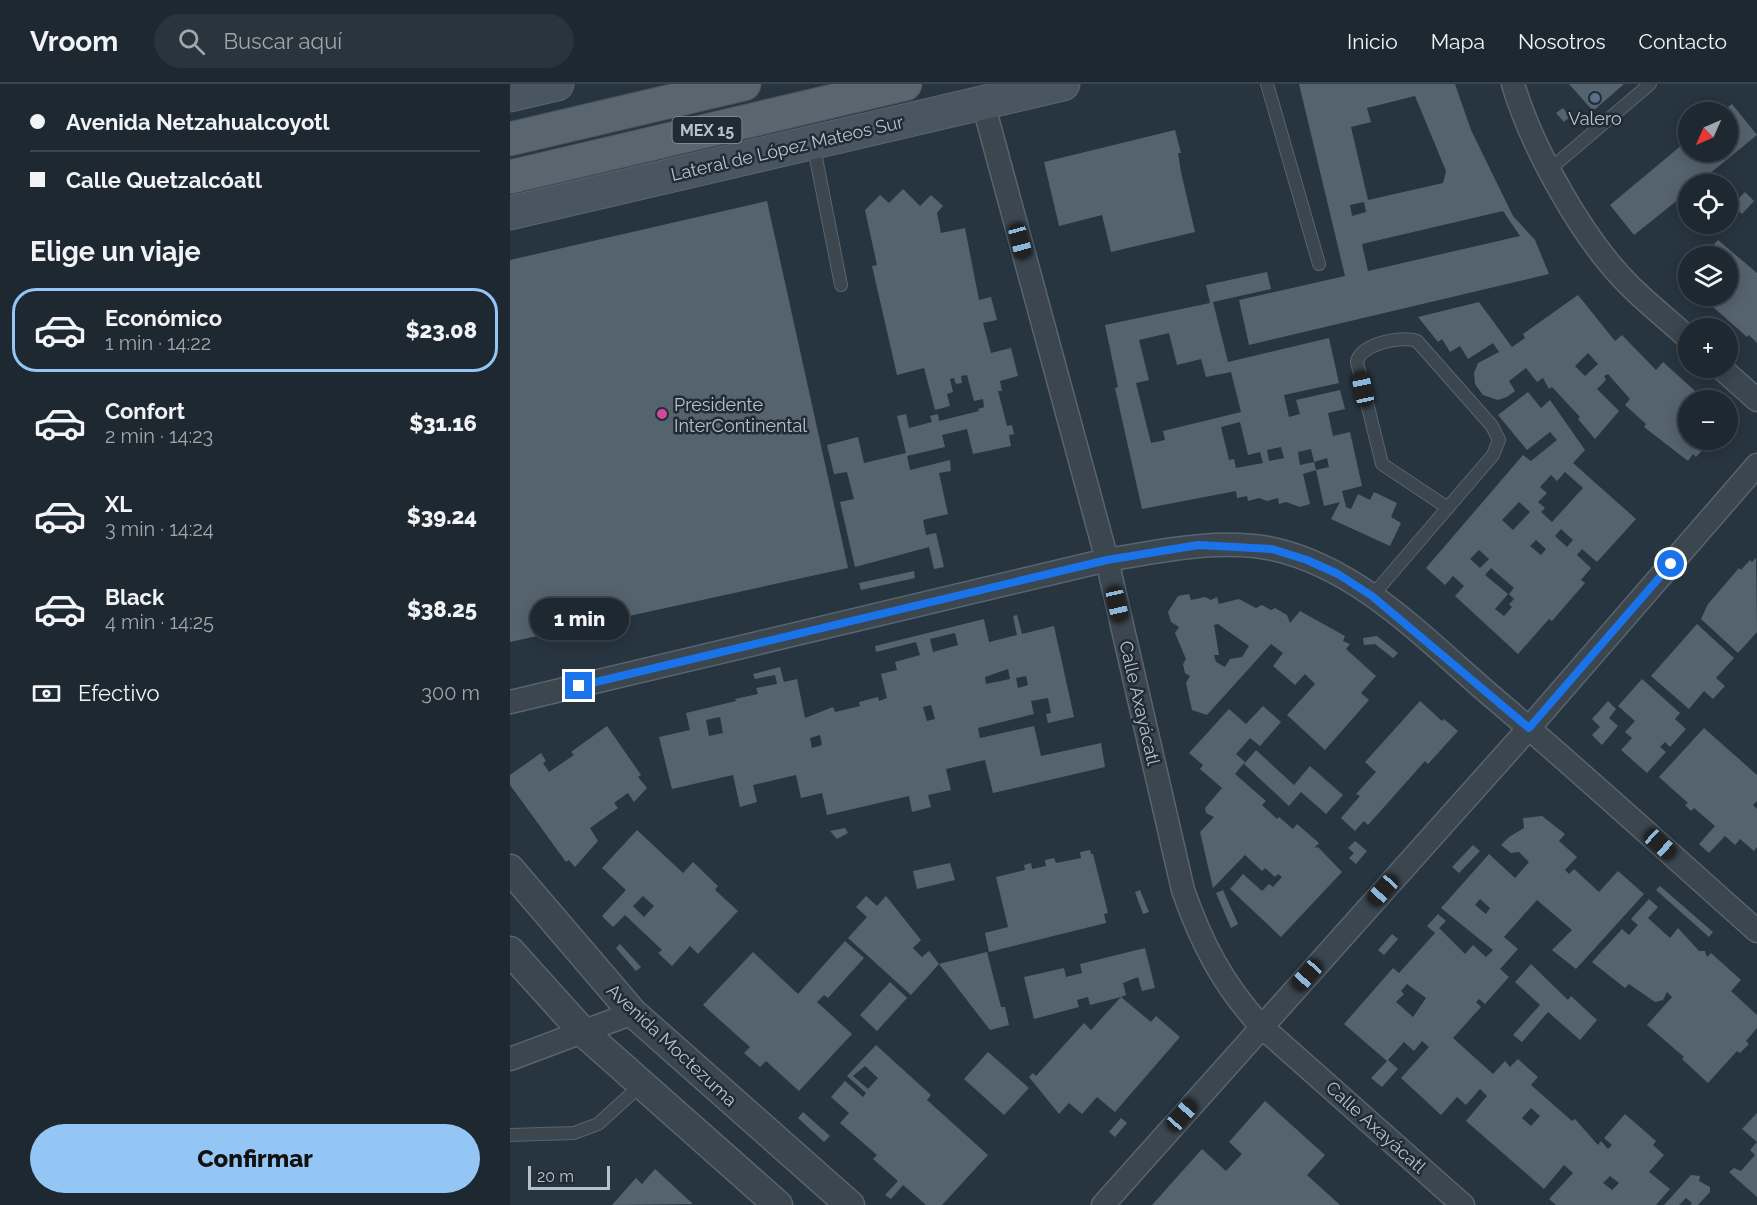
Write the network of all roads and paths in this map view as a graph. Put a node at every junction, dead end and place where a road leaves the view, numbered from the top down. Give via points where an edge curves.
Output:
1 (557, 84) edge
2 (744, 84) edge
3 (905, 84) edge
4 (1063, 84) edge
5 (1267, 84) edge
6 (1513, 84) edge
7 (1650, 84) edge
8 (510, 95) edge
9 (983, 103) junction
10 (510, 139) edge
11 (813, 142) junction
12 (1550, 169) junction
13 (510, 177) edge
14 (510, 213) edge
15 (1319, 264) dead end
16 (842, 285) dead end
17 (1678, 329) edge
18 (1732, 378) edge
19 (1757, 400) edge
20 (1757, 465) edge
21 (1448, 508) junction
22 (1107, 560) junction
23 (1372, 596) junction
24 (510, 702) edge
25 (1529, 728) junction
26 (510, 869) edge
27 (1757, 931) edge
28 (510, 951) edge
29 (633, 1013) junction
30 (1261, 1026) junction
31 (584, 1033) junction
32 (510, 1059) edge
33 (642, 1084) junction
34 (510, 1134) edge
35 (778, 1205) edge
36 (850, 1205) edge
37 (1103, 1205) edge
38 (1463, 1205) edge

1 - 8 main road
2 - 10 main road, MEX 15
3 - 13 main road, MEX 15
4 - 9 main road, Lateral de López Mateos Sur
5 - 15 lane
6 - 12 street
7 - 12 lane
9 - 11 main road, Lateral de López Mateos Sur
9 - 22 street, Calle Axayácatl
11 - 14 main road, Lateral de López Mateos Sur
11 - 16 lane
12 - 17 street via 1593,239 1629,285
18 - 19 street
20 - 25 street
21 - 21 lane via 1497,448 1497,433 1417,341 1407,338 1365,347 1357,362 1382,464
21 - 23 lane
22 - 23 street via 1198,545 1272,549 1307,560
22 - 24 street
22 - 30 street, Calle Axayácatl via 1183,890 1197,933 1237,1000
23 - 25 street
25 - 27 street
25 - 30 street
26 - 29 street, Avenida Moctezuma
28 - 31 street
29 - 31 street
29 - 36 street, Avenida Moctezuma
30 - 37 street
30 - 38 street, Calle Axayácatl
31 - 32 street
31 - 33 street
33 - 34 lane via 598,1124 574,1133
33 - 35 street

